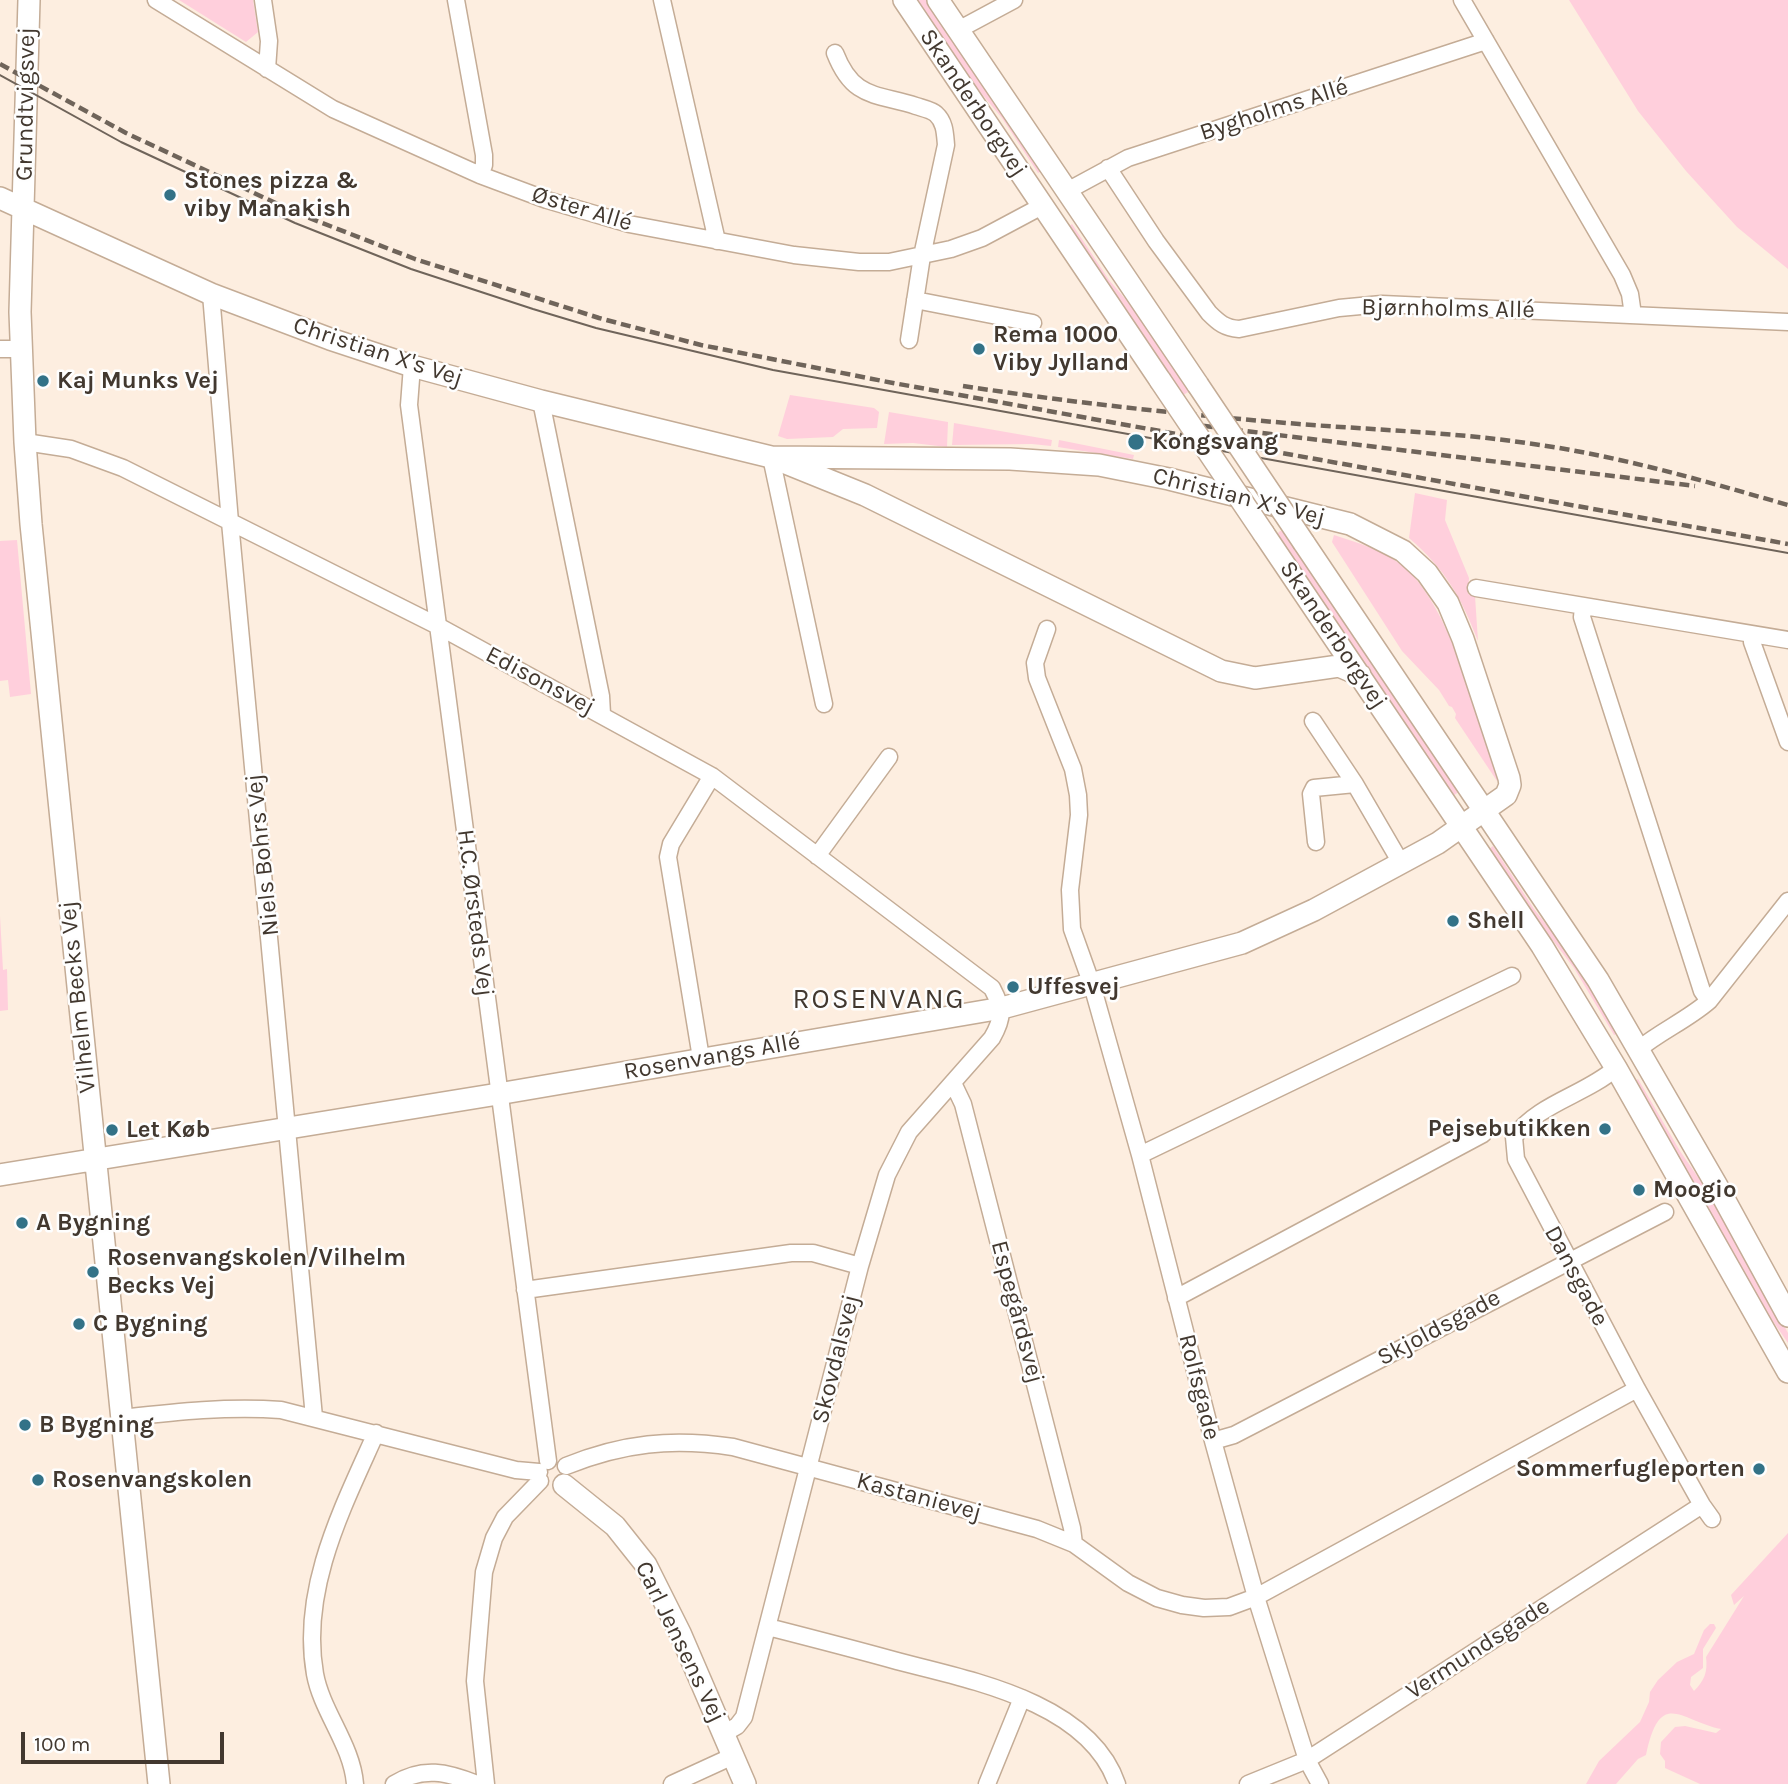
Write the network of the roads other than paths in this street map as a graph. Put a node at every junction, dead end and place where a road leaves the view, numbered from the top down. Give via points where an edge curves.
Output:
1 (29, 0) edge
2 (156, 0) edge
3 (263, 0) edge
4 (456, 0) edge
5 (662, 0) edge
6 (904, 0) edge
7 (938, 0) edge
8 (1014, 0) edge
9 (1462, 0) edge
10 (958, 30) junction
11 (1486, 41) junction
12 (835, 52) dead end
13 (267, 69) junction
14 (1108, 168) junction
15 (480, 175) junction
16 (1067, 191) junction
17 (0, 198) edge
18 (1042, 206) junction
19 (23, 209) junction
20 (717, 241) junction
21 (922, 256) junction
22 (211, 294) junction
23 (915, 300) junction
24 (1633, 315) junction
25 (1033, 323) dead end
26 (1788, 323) edge
27 (909, 340) dead end
28 (10, 349) edge
29 (412, 366) junction
30 (541, 401) junction
31 (25, 442) junction
32 (772, 457) junction
33 (230, 522) junction
34 (1476, 588) dead end
35 (1583, 607) junction
36 (438, 626) junction
37 (1047, 629) dead end
38 (1752, 634) junction
39 (1788, 640) edge
40 (1360, 675) junction
41 (824, 704) dead end
42 (602, 714) junction
43 (1313, 721) dead end
44 (1788, 742) edge
45 (889, 758) dead end
46 (712, 776) junction
47 (1355, 784) junction
48 (1485, 810) junction
49 (1462, 826) junction
50 (1317, 842) dead end
51 (817, 856) junction
52 (1401, 863) junction
53 (1788, 901) edge
54 (1512, 976) dead end
55 (1092, 985) junction
56 (1709, 1001) junction
57 (1002, 1008) junction
58 (1639, 1049) junction
59 (701, 1058) junction
60 (1616, 1068) junction
61 (953, 1083) junction
62 (498, 1094) junction
63 (288, 1127) junction
64 (1483, 1134) dead end
65 (1140, 1155) junction
66 (95, 1159) junction
67 (0, 1175) edge
68 (1665, 1212) dead end
69 (1568, 1261) junction
70 (860, 1266) junction
71 (526, 1290) junction
72 (1177, 1298) junction
73 (1788, 1316) edge
74 (1788, 1372) edge
75 (1637, 1389) junction
76 (314, 1417) junction
77 (121, 1418) junction
78 (376, 1433) junction
79 (1213, 1441) junction
80 (808, 1468) junction
81 (542, 1471) junction
82 (565, 1475) junction
83 (1702, 1504) junction
84 (1712, 1518) dead end
85 (1074, 1544) junction
86 (1256, 1597) junction
87 (768, 1627) junction
88 (1022, 1698) junction
89 (723, 1734) junction
90 (733, 1756) junction
91 (1307, 1760) junction
92 (159, 1784) edge
93 (355, 1784) edge
94 (394, 1784) edge
95 (477, 1784) edge
96 (486, 1784) edge
97 (672, 1784) edge
98 (745, 1784) edge
99 (987, 1784) edge
100 (1117, 1784) edge
101 (1248, 1784) edge
102 (1320, 1784) edge

1 - 19 street, Grundtvigsvej
2 - 13 street, Øster Allé
3 - 13 street via 269,41
4 - 15 street via 484,155
5 - 20 street
6 - 18 street, Skanderborgvej
7 - 10 street, Skanderborgvej
8 - 10 street
9 - 11 street
10 - 16 street, Skanderborgvej
11 - 14 street, Bygholms Allé
11 - 24 street via 1622,275
12 - 21 street via 857,87 936,114 944,127 946,145
13 - 15 street, Øster Allé via 332,109
14 - 16 street, Bygholms Allé
14 - 24 street, Bjørnholms Allé via 1209,313 1230,328 1339,307 1382,304
15 - 20 street, Øster Allé via 629,224
16 - 18 street
16 - 48 street, Skanderborgvej, bridge
17 - 19 street, Christian X's Vej
18 - 21 street, Øster Allé via 982,238
18 - 40 street, Skanderborgvej, bridge
19 - 22 street, Christian X's Vej
19 - 28 street, Vilhelm Becks Vej
20 - 21 street, Øster Allé via 859,262
21 - 23 street
22 - 29 street, Christian X's Vej
22 - 33 street, Niels Bohrs Vej
23 - 25 street
23 - 27 street
24 - 26 street, Bjørnholms Allé
28 - 31 street, Vilhelm Becks Vej
29 - 30 street, Christian X's Vej
29 - 36 street, H.C. Ørsteds Vej via 408,405
30 - 32 street, Christian X's Vej
30 - 42 street
31 - 33 street, Edisonsvej via 52,445 123,468
31 - 66 street, Vilhelm Becks Vej
32 - 40 street, Christian X's Vej via 865,495 1221,671 1255,678 1339,666
32 - 41 street
32 - 48 street, Christian X's Vej via 1010,458 1099,465 1332,519 1374,535 1403,551 1427,573 1448,603 1463,639 1510,785 1506,795
33 - 36 street, Edisonsvej
33 - 63 street, Niels Bohrs Vej
34 - 35 street
35 - 38 street
35 - 56 street via 1582,617 1702,991
36 - 42 street, Edisonsvej
36 - 62 street, H.C. Ørsteds Vej
37 - 55 street via 1035,663 1073,769 1079,816 1070,911
38 - 39 street
38 - 44 street
40 - 49 street, Skanderborgvej
42 - 46 street, Edisonsvej
43 - 47 street
45 - 51 street
46 - 51 street, Edisonsvej
46 - 59 street via 671,844 668,857
47 - 50 street via 1314,788
47 - 52 street
48 - 49 street, Rosenvangs Allé
48 - 58 street, Skanderborgvej
49 - 52 street, Rosenvangs Allé
49 - 60 street, Skanderborgvej
51 - 57 street, Edisonsvej via 978,975 992,988
52 - 55 street, Rosenvangs Allé via 1242,943
53 - 56 street
54 - 65 street
55 - 57 street, Rosenvangs Allé
55 - 65 street, Rolfsgade
56 - 58 street
57 - 59 street, Rosenvangs Allé
57 - 61 street, Skovdalsvej via 992,1038
58 - 60 street
58 - 73 street, Skanderborgvej
59 - 62 street, Rosenvangs Allé
60 - 69 street, Dansgade via 1530,1119 1514,1137 1516,1159
60 - 74 street, Skanderborgvej
61 - 70 street, Skovdalsvej via 898,1150
61 - 85 street, Espegårdsvej via 963,1104
62 - 63 street, Rosenvangs Allé
62 - 71 street, H.C. Ørsteds Vej
63 - 66 street, Rosenvangs Allé
63 - 76 street, Niels Bohrs Vej
64 - 72 street
65 - 72 street, Rolfsgade
66 - 67 street, Rosenvangs Allé
66 - 77 street, Vilhelm Becks Vej
68 - 69 street, Skjoldsgade
69 - 75 street, Dansgade
69 - 79 street, Skjoldsgade via 1234,1435
70 - 71 street via 813,1253 792,1253
70 - 80 street, Skovdalsvej
71 - 81 street, H.C. Ørsteds Vej
72 - 79 street, Rolfsgade
75 - 83 street, Dansgade
75 - 86 street, Kastanievej
76 - 77 street via 244,1407
76 - 78 street
77 - 92 street, Vilhelm Becks Vej
78 - 81 street via 516,1470
78 - 93 street via 327,1552 312,1631 315,1674
79 - 86 street, Rolfsgade
80 - 82 street, Kastanievej via 733,1447 665,1442 599,1452
80 - 85 street, Kastanievej via 1037,1529
80 - 87 street, Skovdalsvej
81 - 82 street via 558,1460
81 - 82 street via 551,1489
81 - 96 street via 505,1517 484,1572 475,1681
82 - 89 street, Carl Jensens Vej via 646,1565
83 - 84 street, Dansgade
83 - 91 street, Vermundsgade
85 - 86 street, Kastanievej via 1157,1598 1182,1605 1229,1607
86 - 91 street, Rolfsgade
87 - 88 street via 986,1684
87 - 89 street, Skovdalsvej via 744,1717
88 - 99 street
88 - 100 street via 1073,1727 1103,1759
89 - 90 street, Carl Jensens Vej
90 - 97 street
90 - 98 street, Carl Jensens Vej
91 - 101 street, Vermundsgade
91 - 102 street, Rolfsgade
94 - 95 street via 435,1771

